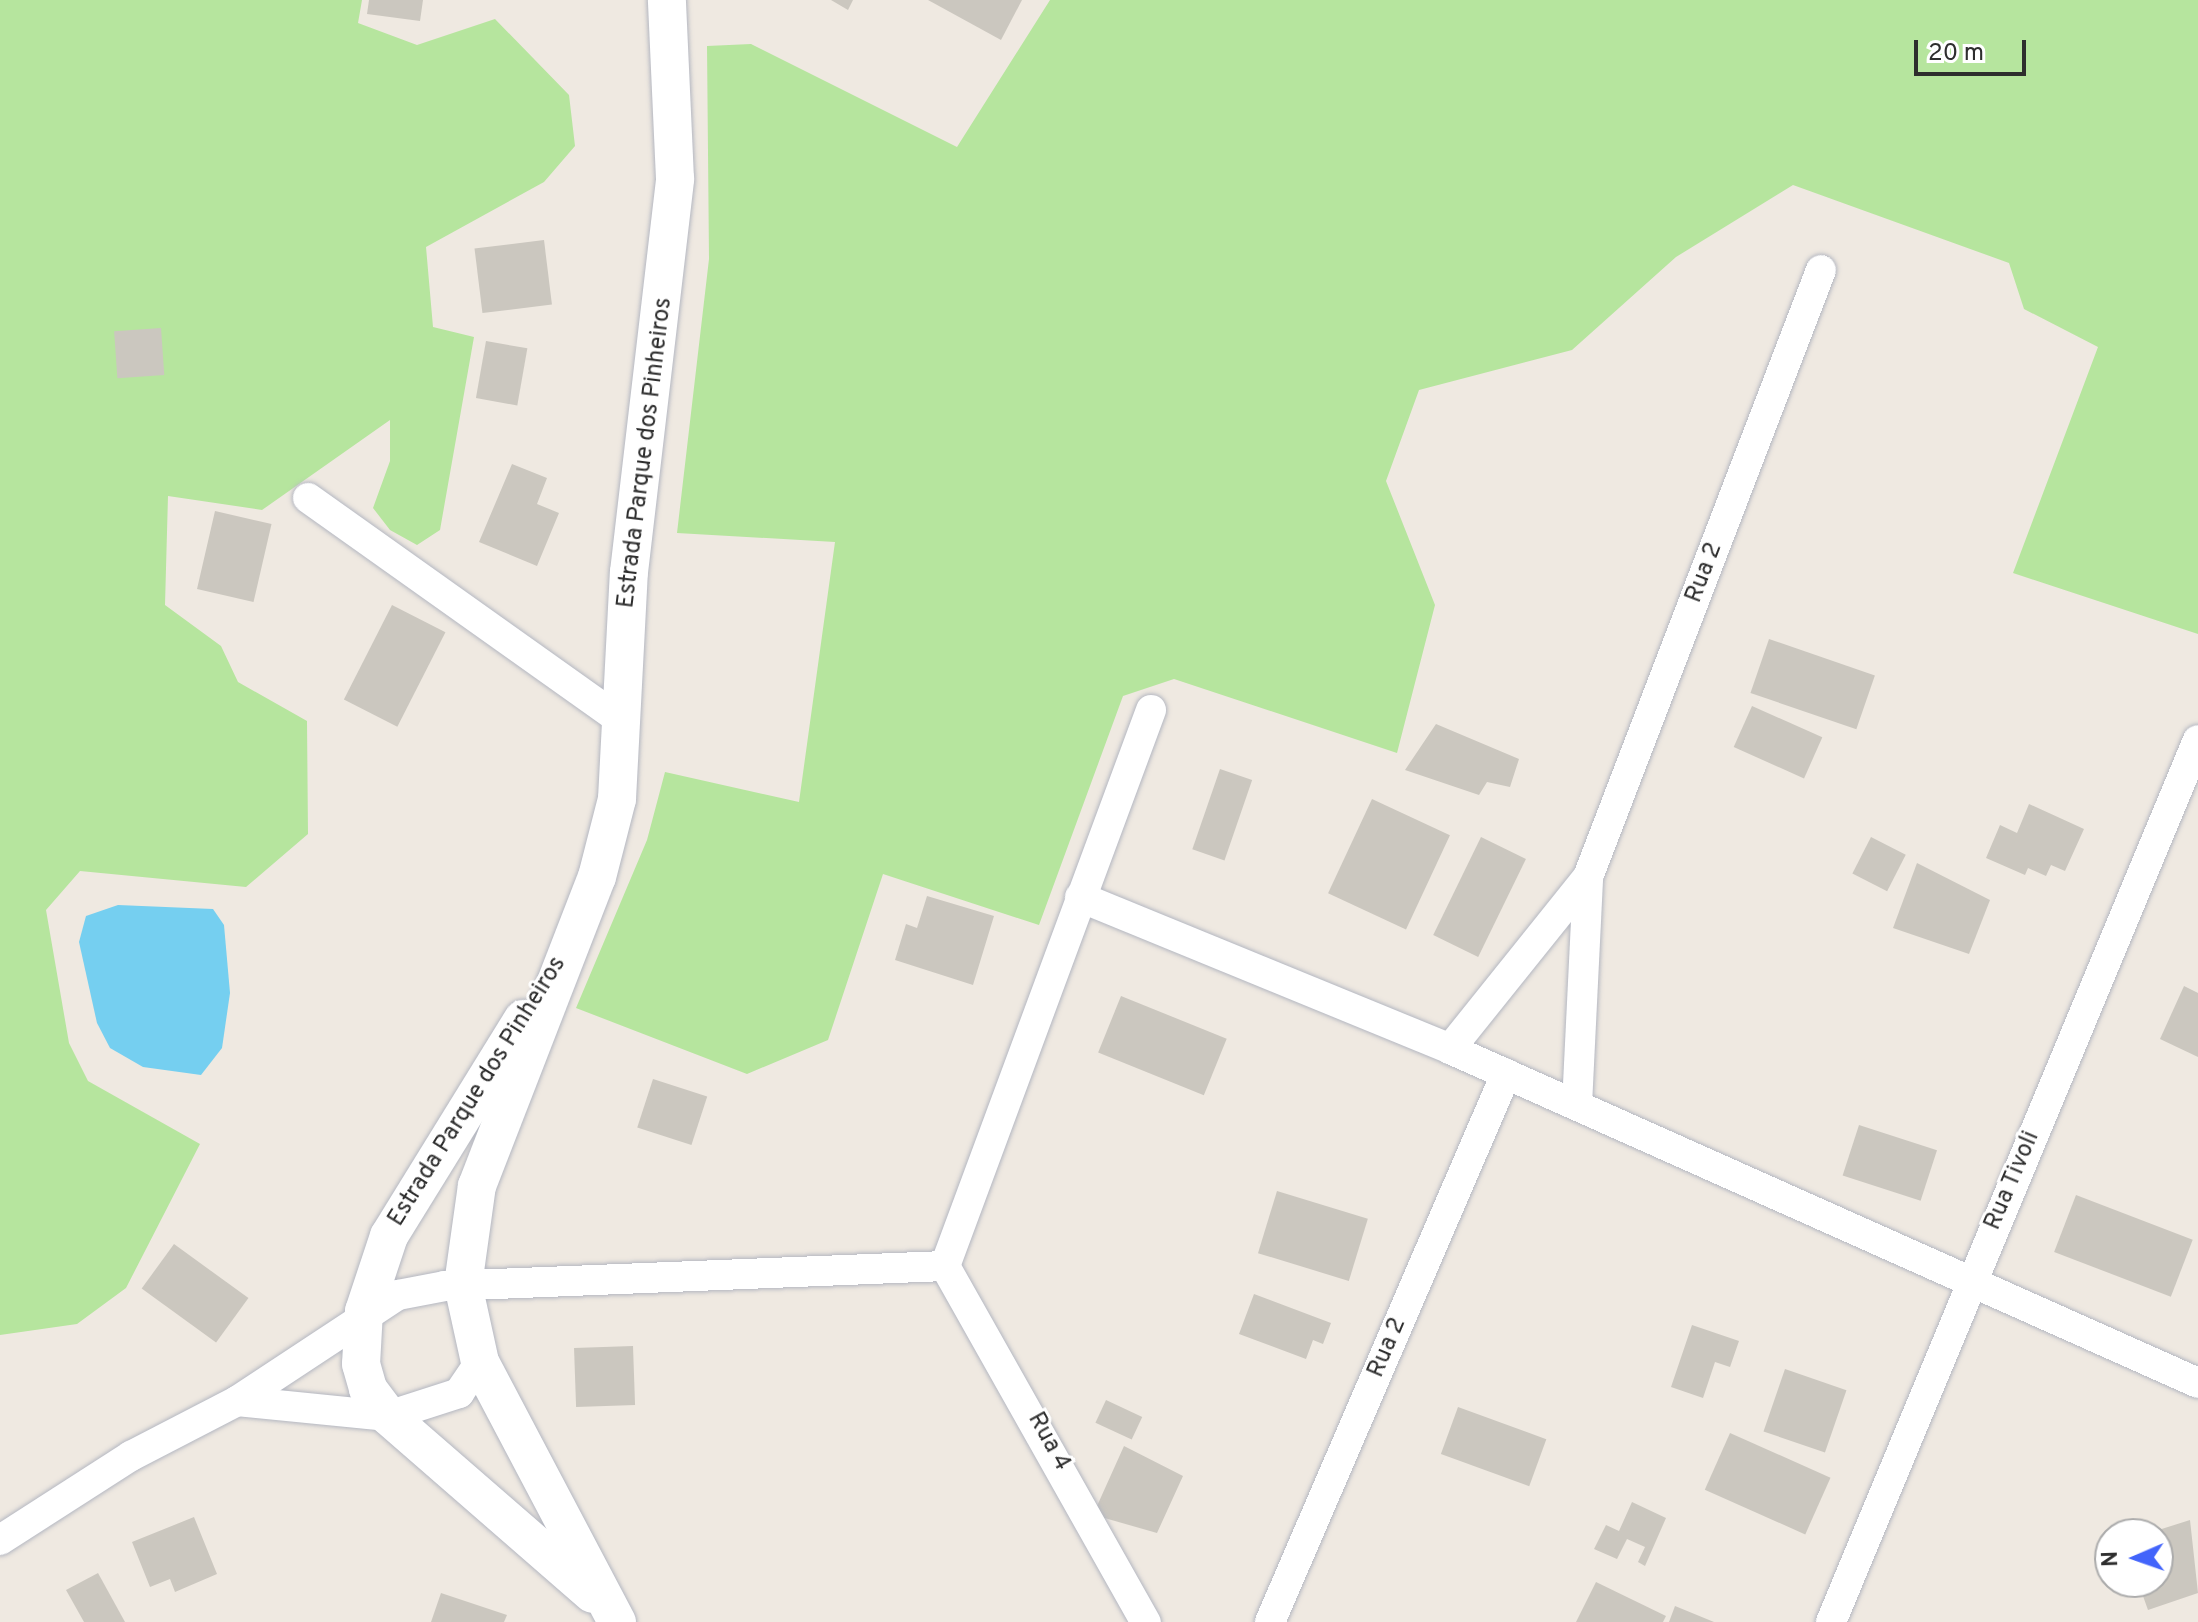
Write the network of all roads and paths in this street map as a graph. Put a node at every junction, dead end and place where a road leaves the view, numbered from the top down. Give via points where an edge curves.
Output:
1 (667, 0) edge
2 (1821, 270) dead end
3 (308, 498) dead end
4 (1151, 710) dead end
5 (623, 722) junction
6 (2198, 740) edge
7 (1588, 877) junction
8 (1080, 897) junction
9 (569, 946) junction
10 (1450, 1049) junction
11 (1506, 1074) junction
12 (1577, 1105) junction
13 (945, 1266) junction
14 (1972, 1280) junction
15 (463, 1285) junction
16 (364, 1311) junction
17 (480, 1362) junction
18 (2198, 1383) edge
19 (237, 1401) junction
20 (388, 1416) junction
21 (0, 1540) edge
22 (612, 1614) edge
23 (1146, 1622) edge
24 (1270, 1622) edge
25 (1831, 1622) edge

1 - 5 street, Estrada Parque dos Pinheiros via 674,193 629,572
2 - 7 street, Rua 2
3 - 5 street
4 - 8 street
5 - 9 street, Estrada Parque dos Pinheiros via 609,838
6 - 14 street, Rua Tivoli
7 - 10 street, Rua 2
7 - 12 street, Rua 2
8 - 10 street
8 - 13 street
9 - 15 street, Estrada Parque dos Pinheiros via 477,1186
9 - 16 street, Estrada Parque dos Pinheiros via 396,1224
10 - 11 street
11 - 12 street
11 - 24 street, Rua 2
12 - 14 street
13 - 15 street
13 - 23 street, Rua 4
14 - 18 street
14 - 25 street, Rua Tivoli
15 - 16 street via 398,1295
15 - 17 street, Estrada Parque dos Pinheiros
16 - 19 street
16 - 20 street, Estrada Parque dos Pinheiros via 361,1364 368,1389
17 - 20 street via 459,1393
17 - 22 street, Estrada Parque dos Pinheiros
19 - 20 street
19 - 21 street via 131,1456
20 - 22 street, Estrada Parque dos Pinheiros

